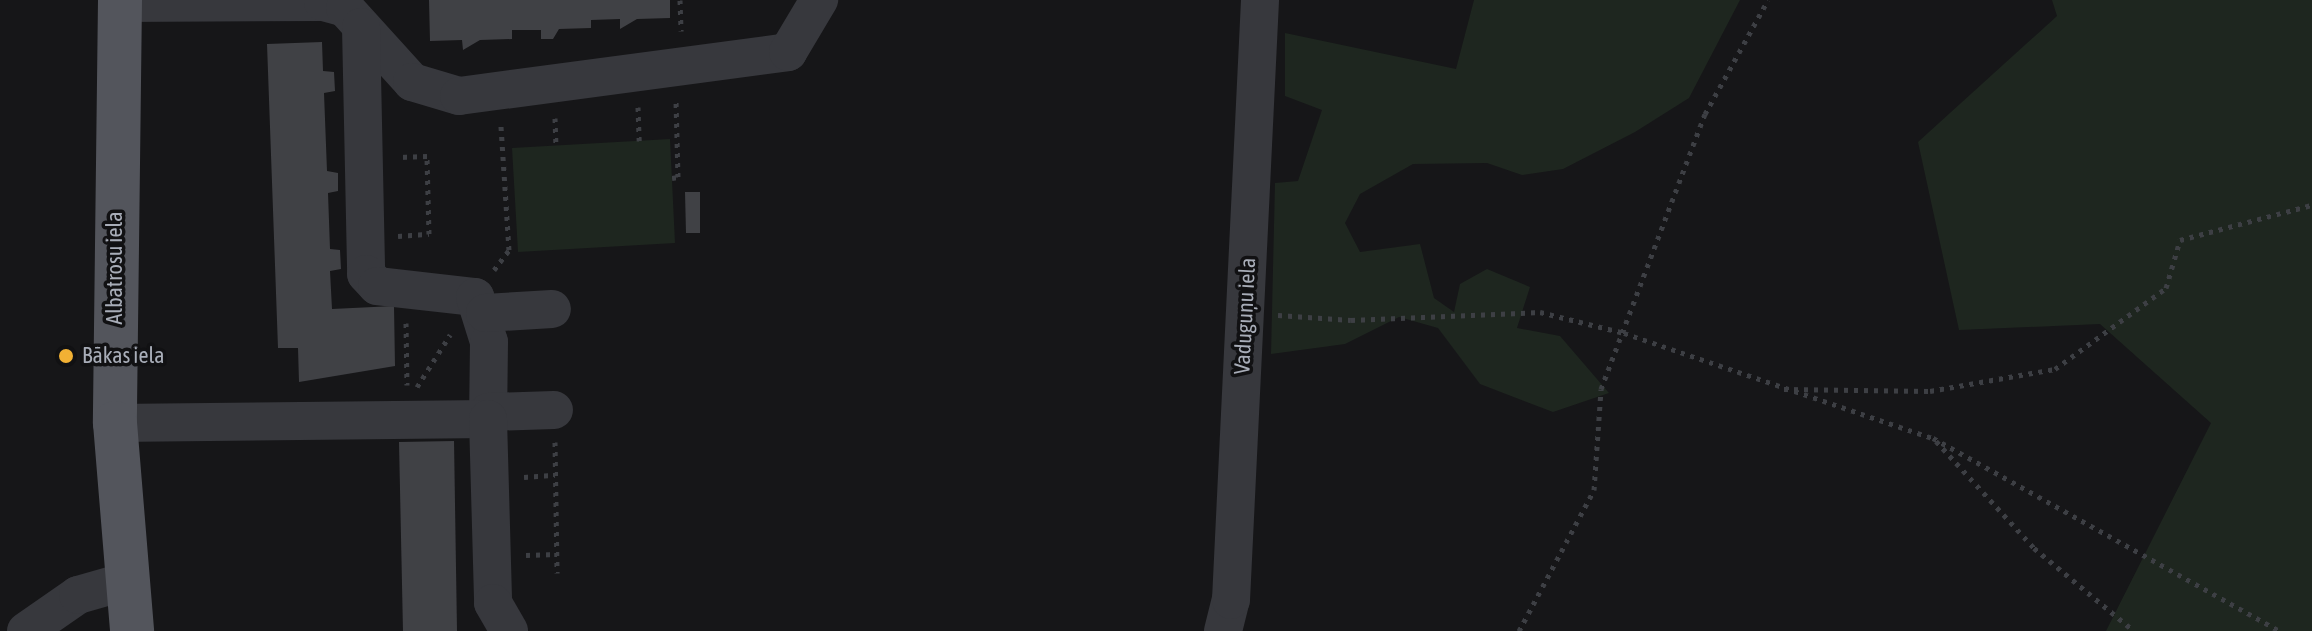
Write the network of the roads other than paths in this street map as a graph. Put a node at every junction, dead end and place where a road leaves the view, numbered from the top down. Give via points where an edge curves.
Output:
1 (819, 0) edge
2 (1260, 0) edge
3 (120, 2) edge
4 (361, 27) junction
5 (480, 305) junction
6 (552, 309) dead end
7 (554, 410) road end
8 (488, 416) junction
9 (115, 423) junction
10 (127, 581) junction
11 (505, 630) edge
12 (26, 631) edge
13 (132, 631) edge
14 (1223, 631) edge

1 - 4 street via 788,52 678,54 459,96 412,82
2 - 14 street, Vaduguņu iela
3 - 4 street via 323,2 345,8
3 - 9 main road, Albatrosu iela
4 - 5 street via 366,274 377,286
5 - 6 street
5 - 8 street
7 - 8 street
8 - 9 street
8 - 11 street via 493,603
9 - 10 main road, Albatrosu iela
10 - 12 street via 78,595
10 - 13 main road, Albatrosu iela

